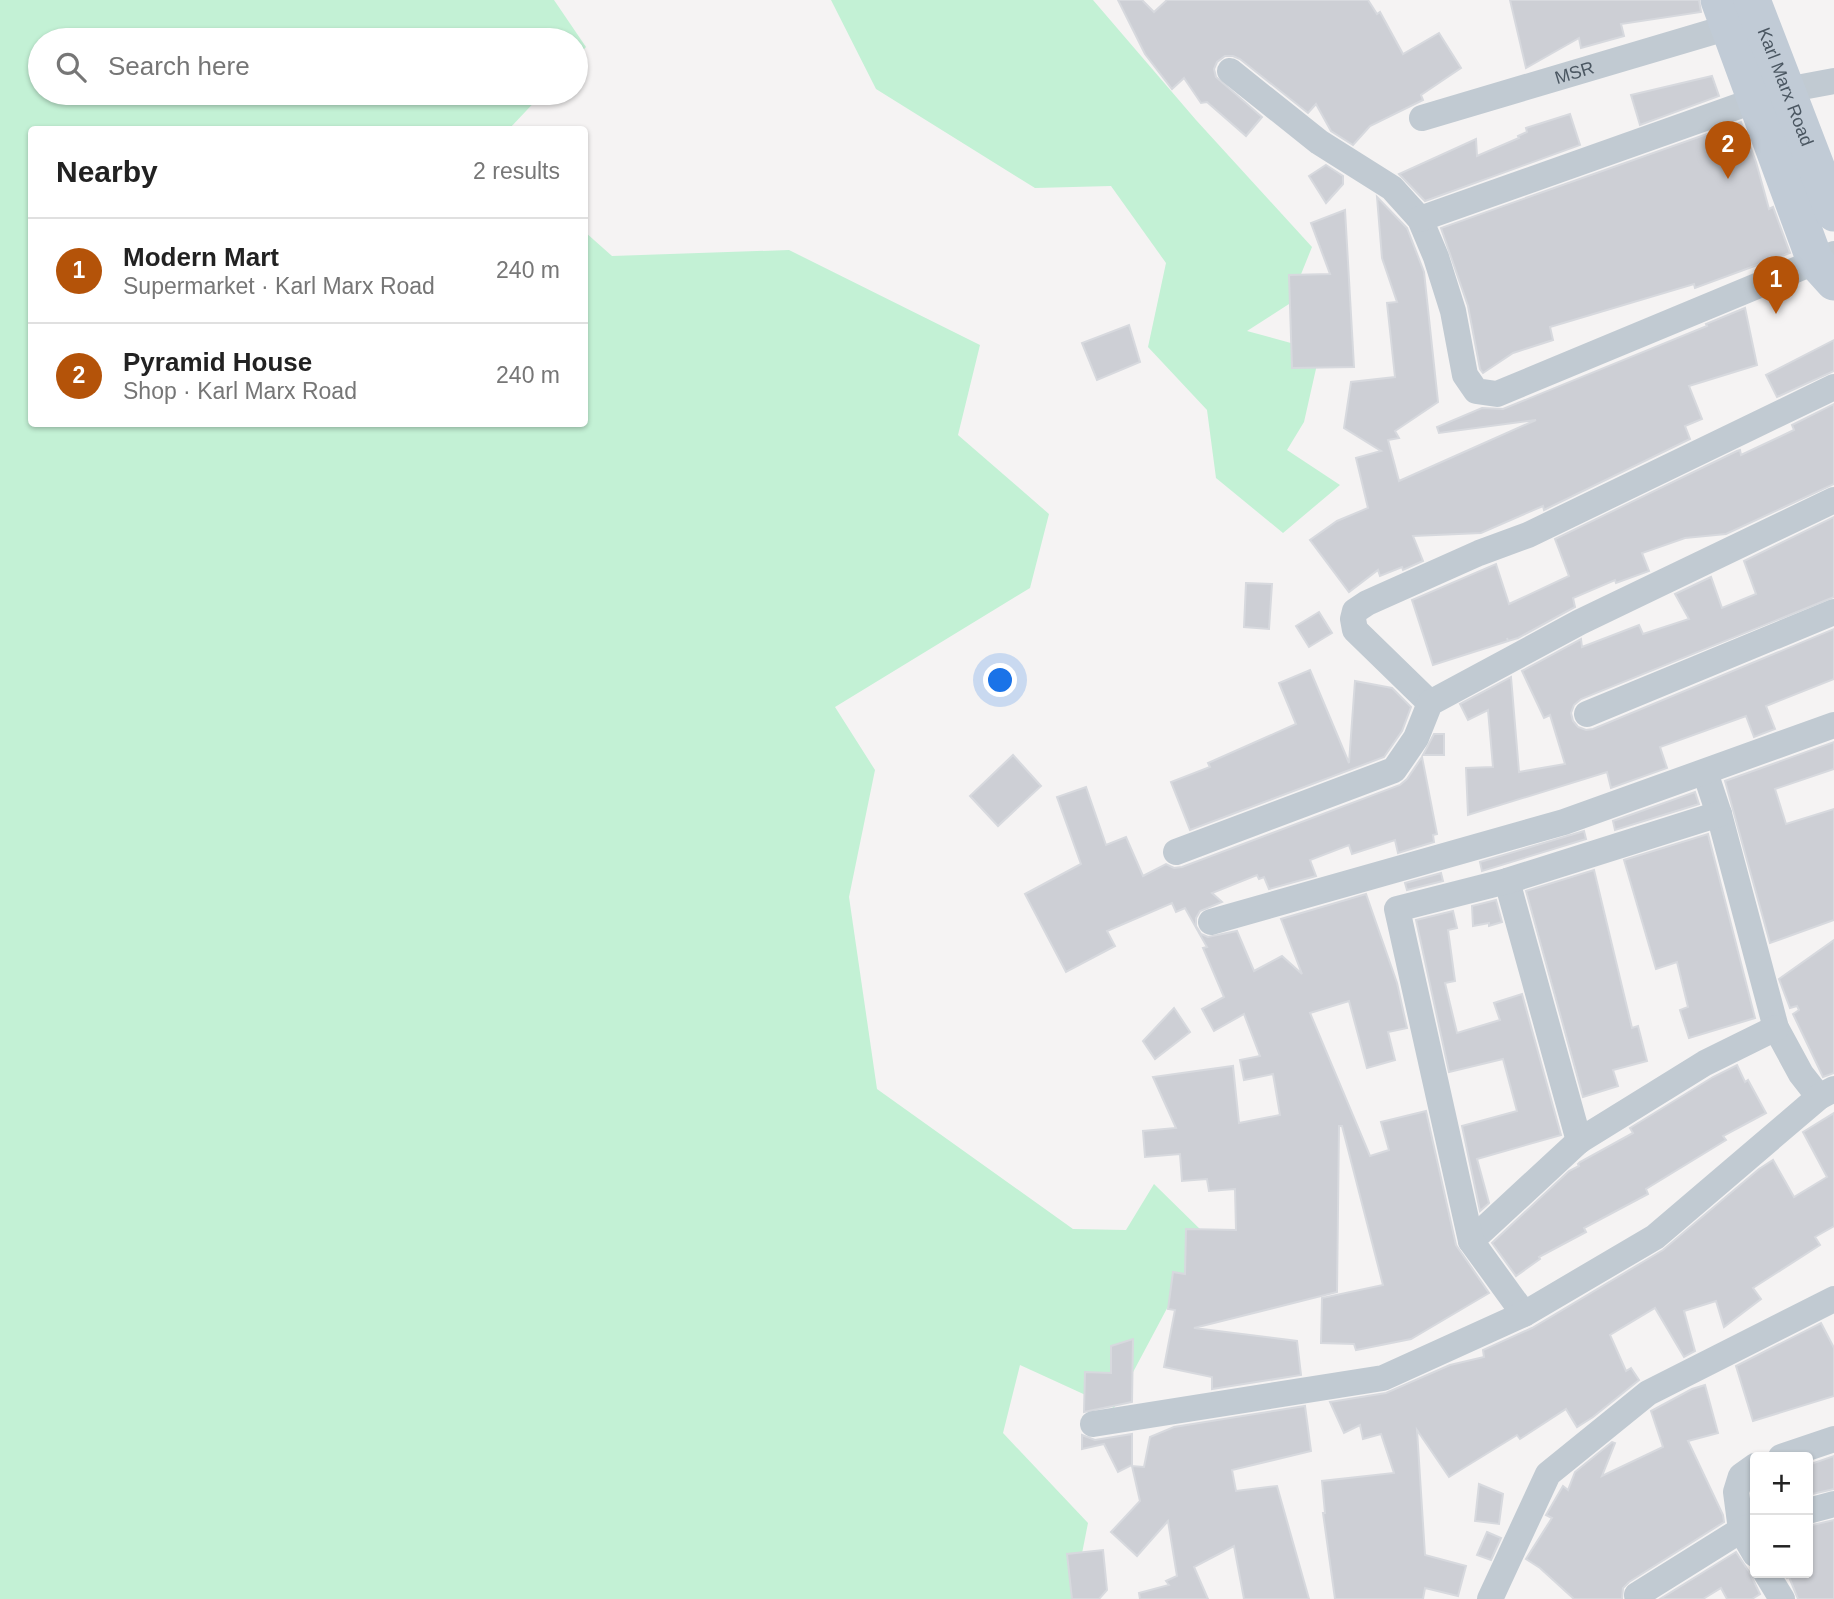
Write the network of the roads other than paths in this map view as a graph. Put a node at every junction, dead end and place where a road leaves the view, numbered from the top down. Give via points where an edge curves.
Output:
1 (1752, 0) edge
2 (1724, 13) edge
3 (1230, 71) dead end
4 (1834, 81) edge
5 (1771, 95) junction
6 (1422, 118) dead end
7 (1834, 213) edge
8 (1420, 219) junction
9 (1828, 266) edge
10 (1834, 387) edge
11 (1834, 500) edge
12 (1834, 612) edge
13 (1430, 704) junction
14 (1587, 713) dead end
15 (1834, 725) edge
16 (1705, 772) junction
17 (1719, 814) junction
18 (1176, 852) dead end
19 (1507, 881) junction
20 (1211, 922) dead end
21 (1776, 1028) junction
22 (1826, 1093) edge
23 (1578, 1141) junction
24 (1471, 1241) junction
25 (1833, 1303) edge
26 (1524, 1314) junction
27 (1093, 1424) dead end
28 (1834, 1439) edge
29 (1796, 1452) edge
30 (1750, 1470) edge
31 (1834, 1504) edge
32 (1813, 1510) edge
33 (1748, 1527) edge
34 (1769, 1578) edge
35 (1637, 1595) dead end
36 (1490, 1599) edge
37 (1782, 1599) edge

1 - 5 main road, Karl Marx Road
2 - 5 main road, Karl Marx Road
2 - 6 street, MSR
3 - 8 street via 1319,142 1392,188
4 - 5 street
5 - 7 main road, Karl Marx Road
5 - 8 street
5 - 9 main road, Karl Marx Road
8 - 9 street via 1453,311 1465,375 1476,391 1497,394
10 - 13 street via 1528,535 1355,611 1355,630
11 - 13 street via 1580,622
12 - 14 street
13 - 18 street via 1416,738 1394,769
15 - 16 street
16 - 17 street
16 - 20 street via 1563,821
17 - 19 street
17 - 21 street
19 - 23 street
19 - 24 street via 1396,909
21 - 22 street via 1801,1074
21 - 23 street via 1705,1063
22 - 26 street via 1655,1237
23 - 24 street
24 - 26 street
25 - 36 street via 1647,1393 1548,1474
26 - 27 street via 1382,1378
28 - 29 street
30 - 33 street via 1741,1476 1736,1492
31 - 32 street
33 - 35 street
34 - 37 street

